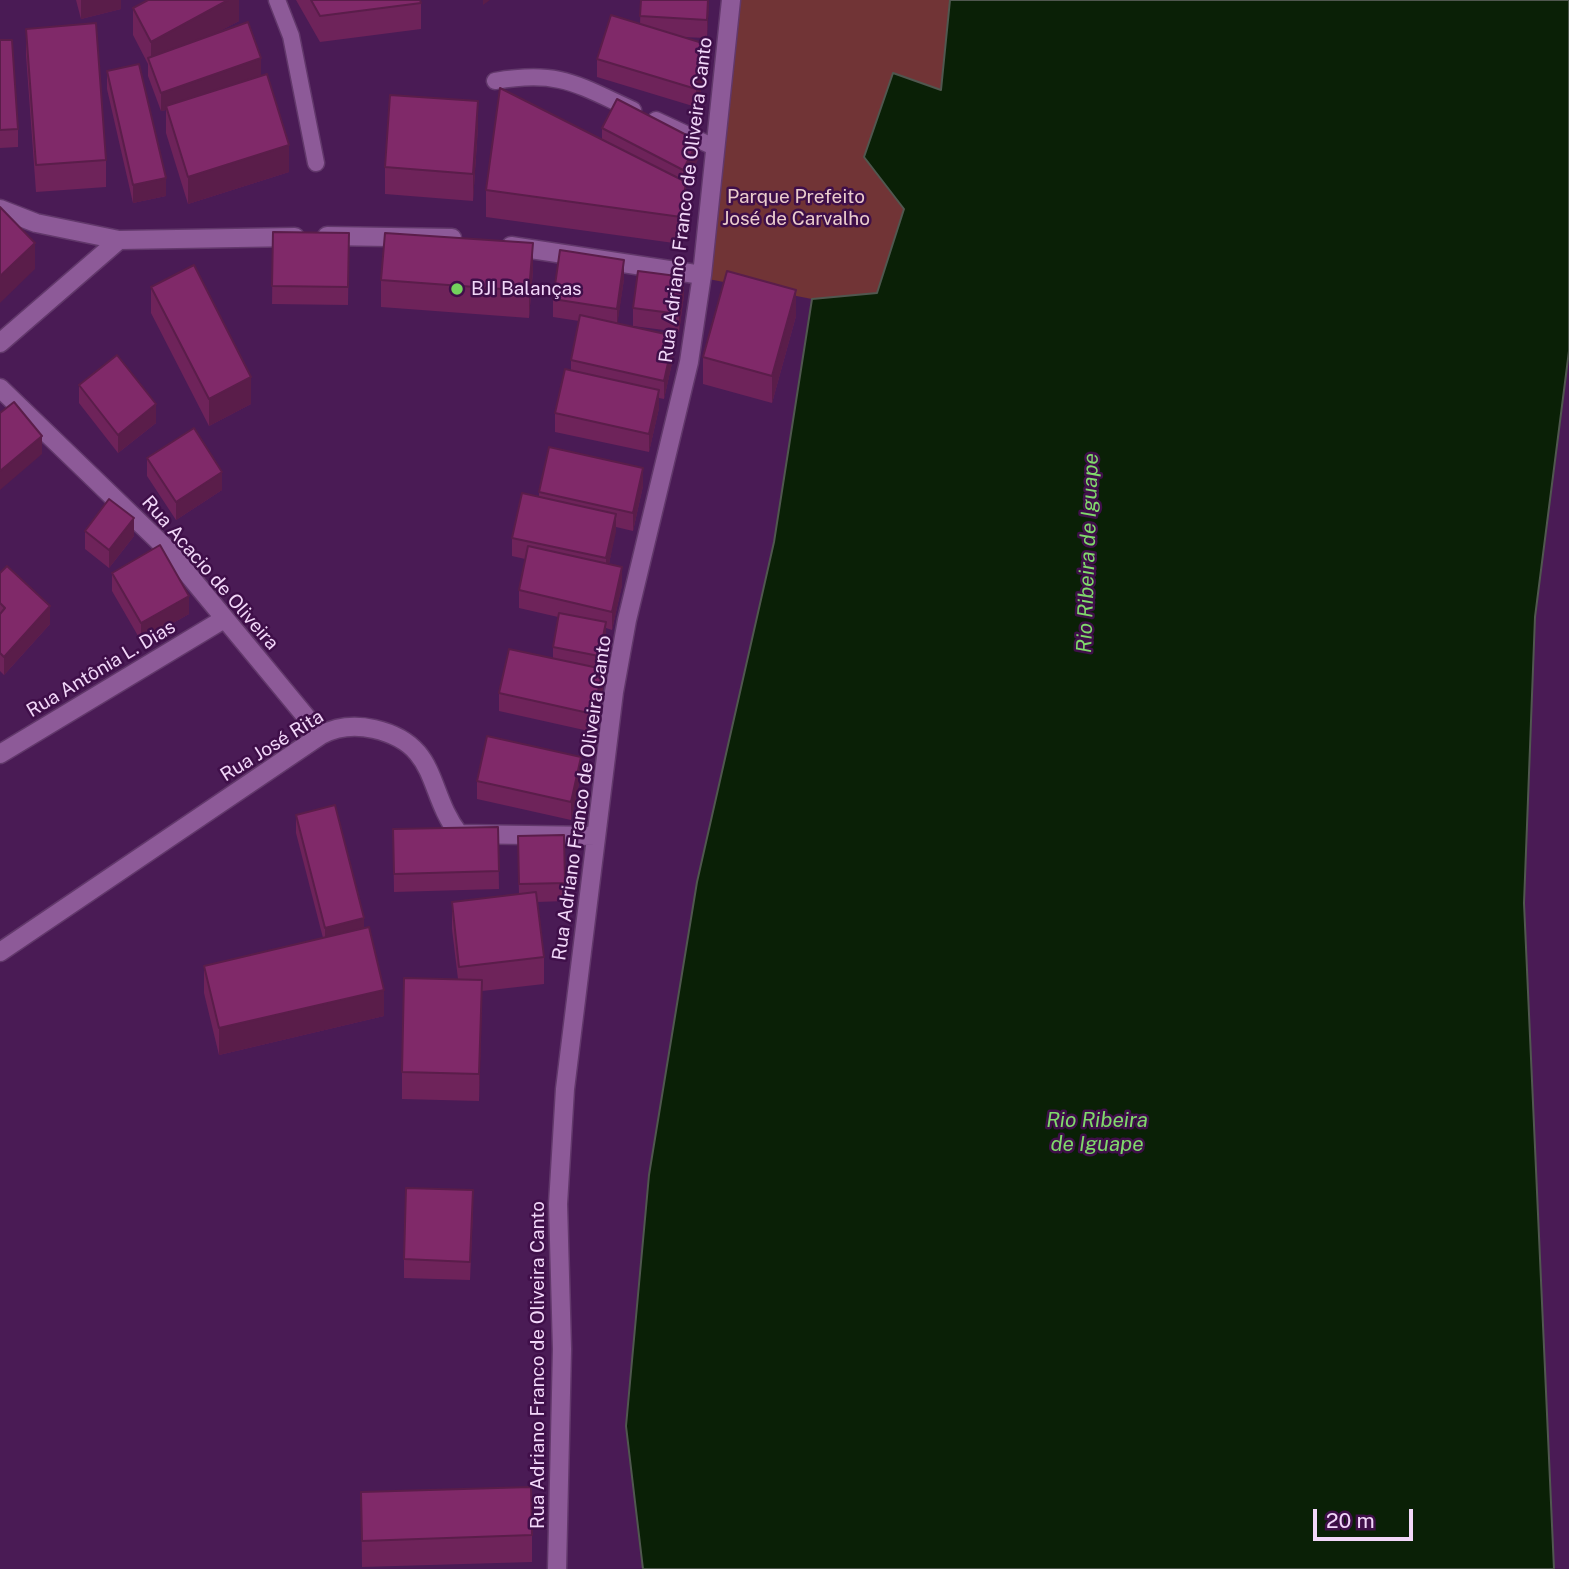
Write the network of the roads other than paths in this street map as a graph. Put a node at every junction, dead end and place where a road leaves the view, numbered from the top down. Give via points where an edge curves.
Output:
1 (277, 0) edge
2 (731, 0) edge
3 (495, 81) dead end
4 (714, 147) junction
5 (316, 163) dead end
6 (0, 209) edge
7 (119, 240) junction
8 (702, 275) junction
9 (0, 343) edge
10 (0, 387) edge
11 (224, 619) junction
12 (321, 735) junction
13 (0, 754) edge
14 (596, 836) junction
15 (0, 952) edge
16 (557, 1569) edge

1 - 5 lane via 291,36
2 - 4 street, Rua Adriano Franco de Oliveira Canto
3 - 4 lane via 528,75 555,77
4 - 8 street, Rua Adriano Franco de Oliveira Canto
6 - 7 street via 36,223
7 - 8 street via 424,235
7 - 9 street
8 - 14 street, Rua Adriano Franco de Oliveira Canto via 689,362 627,620
10 - 11 street, Rua Acacio de Oliveira via 169,551
11 - 12 street, Rua Acacio de Oliveira
11 - 13 street, Rua Antônia L. Dias
12 - 14 street, Rua José Rita via 343,727 365,727 405,740 429,767 454,828 463,836
12 - 15 street, Rua José Rita
14 - 16 street, Rua Adriano Franco de Oliveira Canto via 565,1089 558,1204 562,1362

